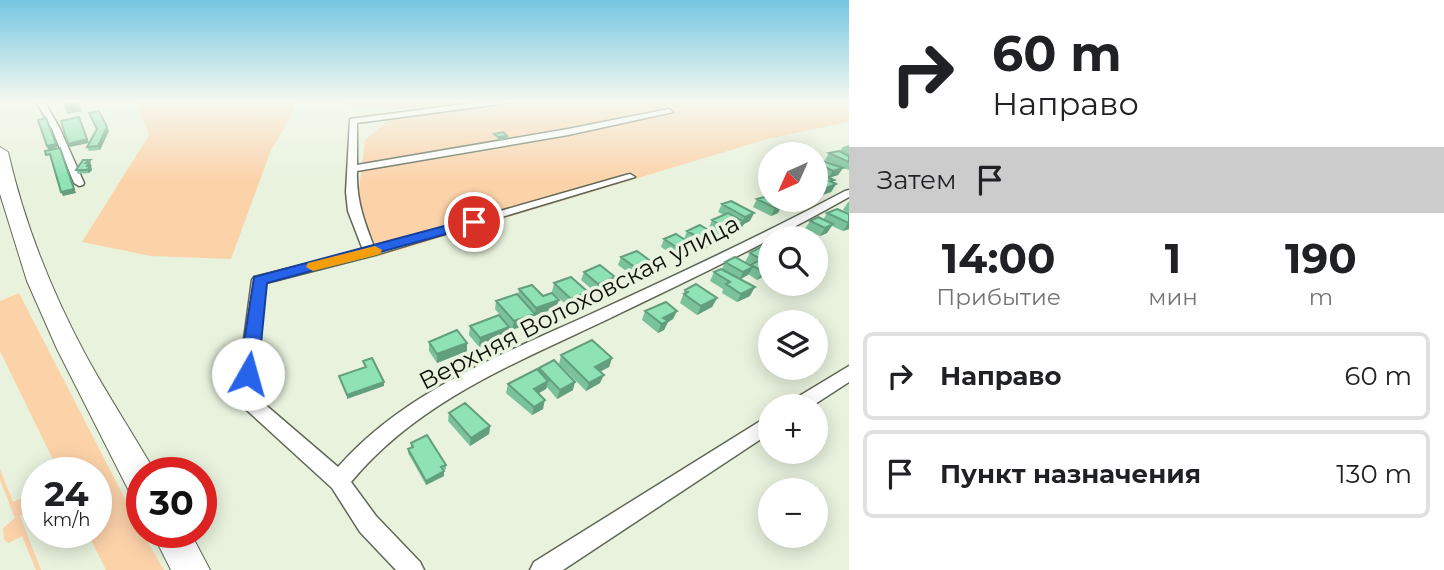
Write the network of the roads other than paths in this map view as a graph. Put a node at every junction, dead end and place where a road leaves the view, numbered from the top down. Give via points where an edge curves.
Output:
1 (55, 128) edge
2 (353, 128) edge
3 (590, 128) edge
4 (0, 152) edge
5 (352, 169) junction
6 (630, 177) dead end
7 (79, 183) dead end
8 (849, 192) edge
9 (370, 252) junction
10 (849, 373) edge
11 (816, 394) edge
12 (758, 431) edge
13 (128, 457) edge
14 (339, 481) junction
15 (179, 548) edge
16 (191, 570) edge
17 (412, 570) edge
18 (542, 570) edge

1 - 7 street
2 - 5 street
3 - 5 street
4 - 13 main road via 13,211 41,285 81,373
5 - 9 street via 354,211
6 - 9 street
8 - 14 street, Верхняя Волоховская улица via 488,369 405,417 359,454
9 - 14 street via 260,280 245,398
10 - 11 street
12 - 18 street
14 - 17 street via 368,524
15 - 16 main road

